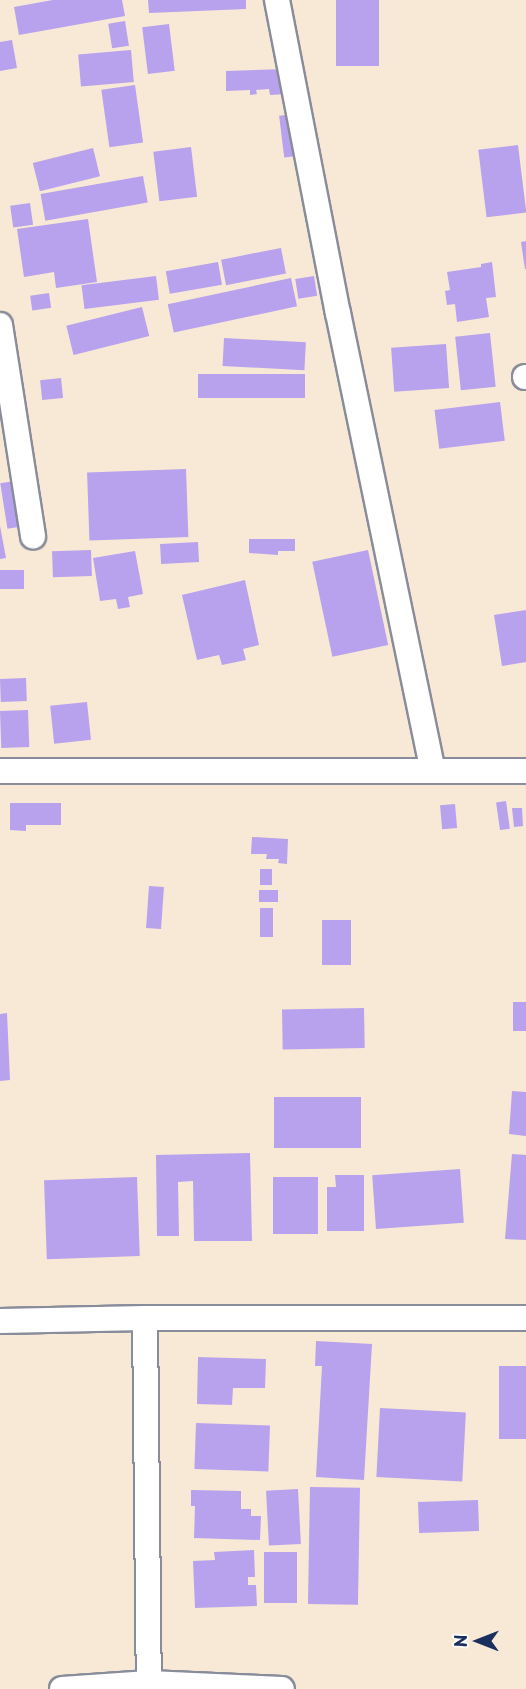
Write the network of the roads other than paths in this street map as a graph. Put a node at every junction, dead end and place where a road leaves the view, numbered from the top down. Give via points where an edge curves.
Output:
1 (278, 0) edge
2 (0, 325) edge
3 (33, 536) dead end
4 (0, 771) edge
5 (433, 771) junction
6 (526, 771) edge
7 (145, 1318) junction
8 (526, 1318) edge
9 (0, 1321) edge
10 (149, 1686) edge
11 (62, 1689) edge
12 (282, 1689) edge

1 - 5 street via 340,324
2 - 3 street
4 - 5 street
5 - 6 street
7 - 8 street
7 - 9 street
7 - 10 street
10 - 11 street
10 - 12 street

